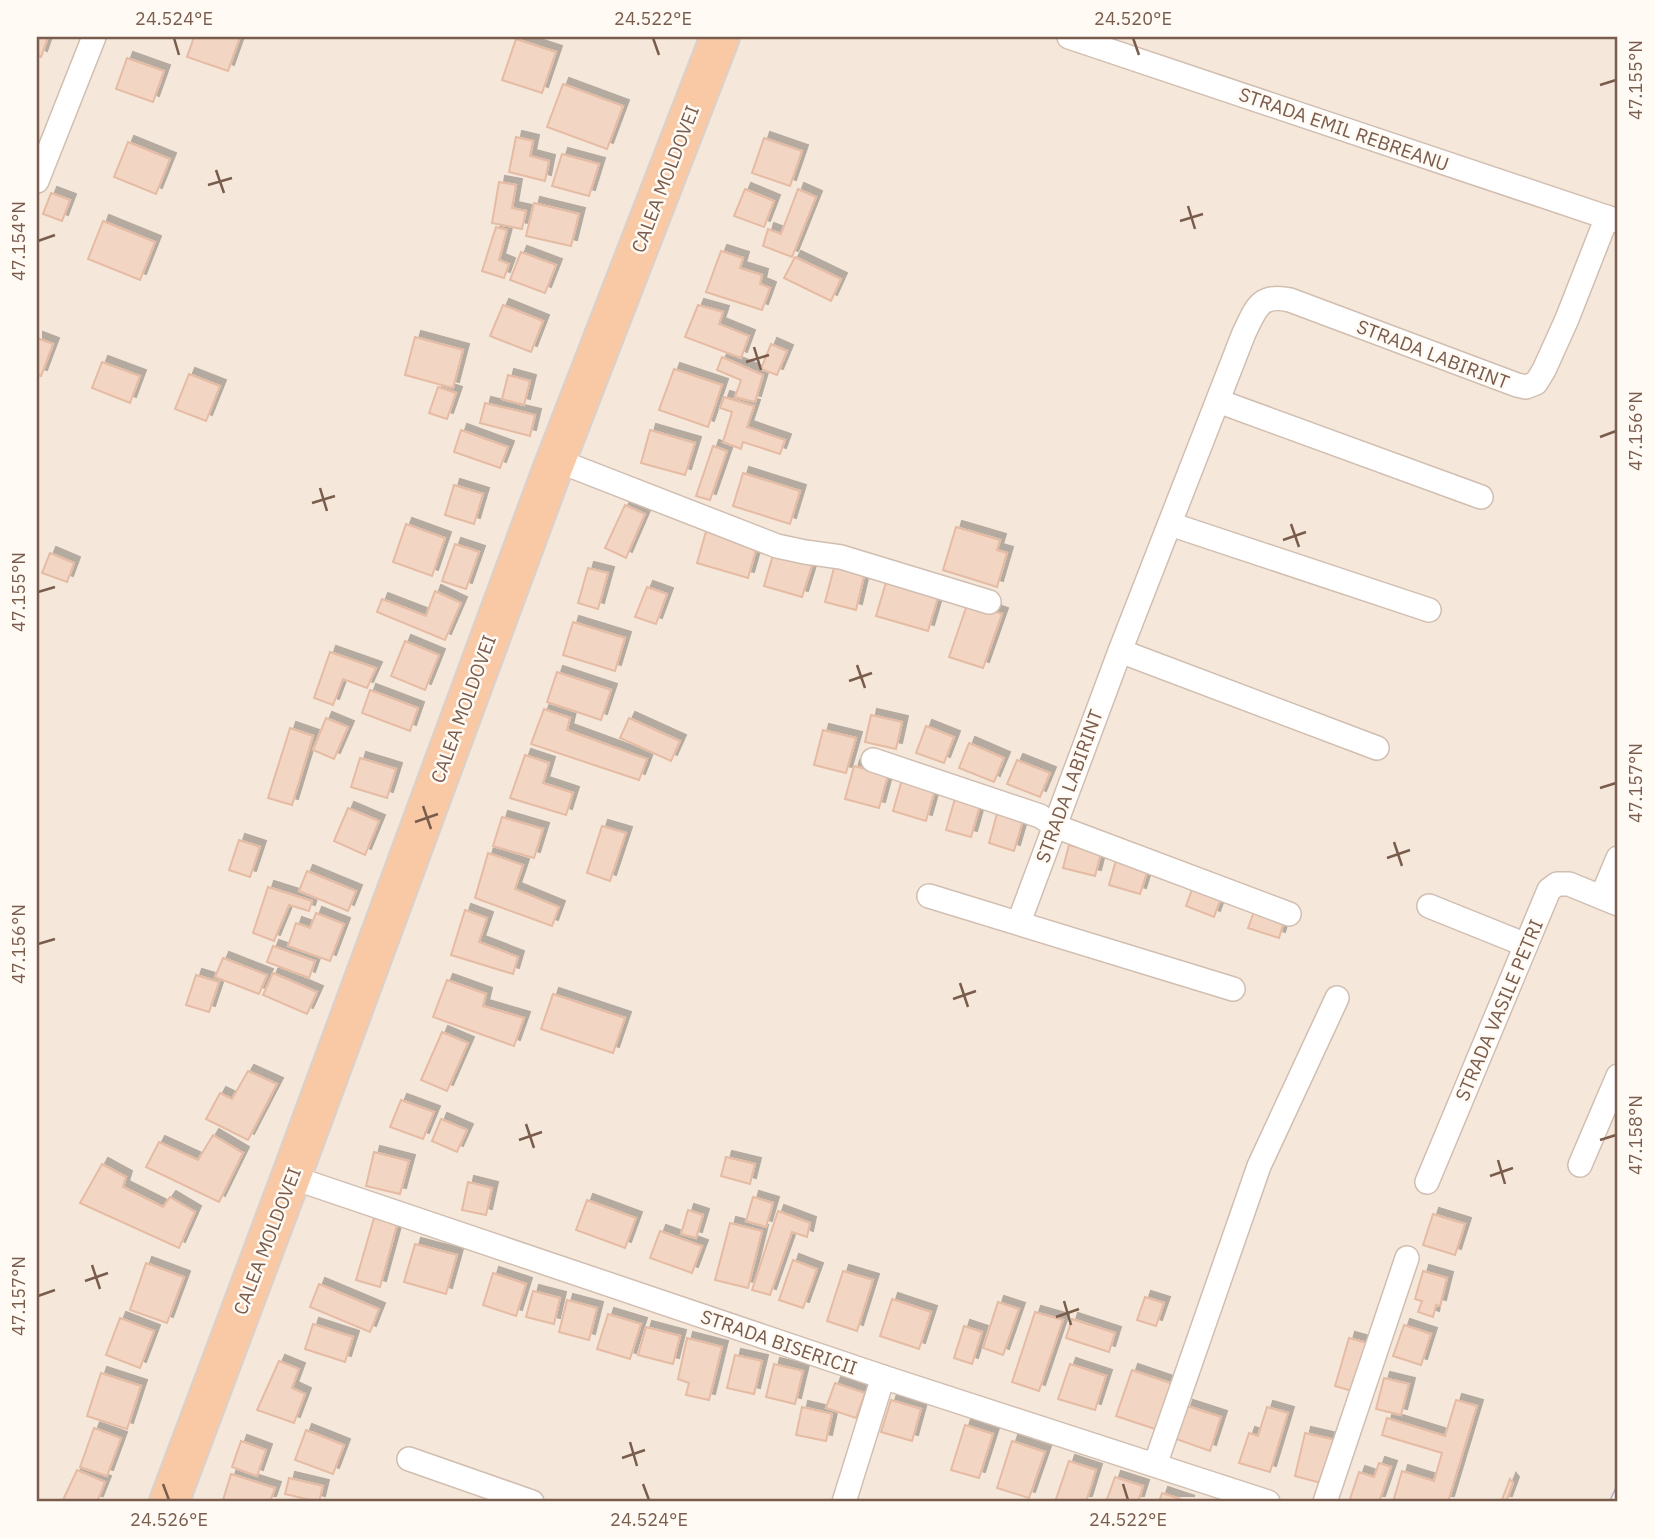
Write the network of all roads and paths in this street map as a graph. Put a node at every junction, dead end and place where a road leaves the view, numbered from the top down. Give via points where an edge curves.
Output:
1 (94, 37) edge
2 (720, 37) edge
3 (1069, 37) edge
4 (37, 181) edge
5 (1612, 219) edge
6 (1218, 401) junction
7 (556, 460) junction
8 (1481, 497) dead end
9 (1170, 524) junction
10 (989, 602) dead end
11 (1429, 610) dead end
12 (1120, 651) junction
13 (1377, 748) dead end
14 (873, 760) dead end
15 (1055, 826) junction
16 (1618, 858) edge
17 (929, 896) dead end
18 (1610, 900) edge
19 (1429, 906) dead end
20 (1289, 914) dead end
21 (1018, 922) junction
22 (1526, 945) junction
23 (1233, 989) dead end
24 (1337, 998) dead end
25 (1618, 1076) edge
26 (1580, 1165) dead end
27 (291, 1177) junction
28 (1427, 1182) dead end
29 (1407, 1258) dead end
30 (883, 1377) junction
31 (409, 1459) dead end
32 (1155, 1465) junction
33 (169, 1502) edge
34 (532, 1502) edge
35 (844, 1502) edge
36 (1268, 1502) edge
37 (1325, 1502) edge

1 - 4 street
2 - 7 highway, CALEA MOLDOVEI
3 - 5 street, STRADA EMIL REBREANU
5 - 6 street, STRADA LABIRINT via 1536,383 1517,385 1290,300 1271,298 1250,322
6 - 8 street
6 - 9 street, STRADA LABIRINT
7 - 10 street via 777,545 841,558
7 - 27 highway, CALEA MOLDOVEI
9 - 11 street
9 - 12 street, STRADA LABIRINT
12 - 13 street
12 - 15 street, STRADA LABIRINT
14 - 15 street via 1040,816
15 - 20 street
15 - 21 street, STRADA LABIRINT
16 - 18 street, STRADA VASILE PETRI
17 - 21 street
18 - 22 street, STRADA VASILE PETRI via 1557,884 1549,890
19 - 22 street
21 - 23 street
22 - 28 street, STRADA VASILE PETRI
24 - 32 street via 1259,1166
25 - 26 street
27 - 30 street, STRADA BISERICII
27 - 33 highway, CALEA MOLDOVEI
29 - 37 street
30 - 32 street, STRADA BISERICII
30 - 35 street
31 - 34 street
32 - 36 street, STRADA BISERICII

